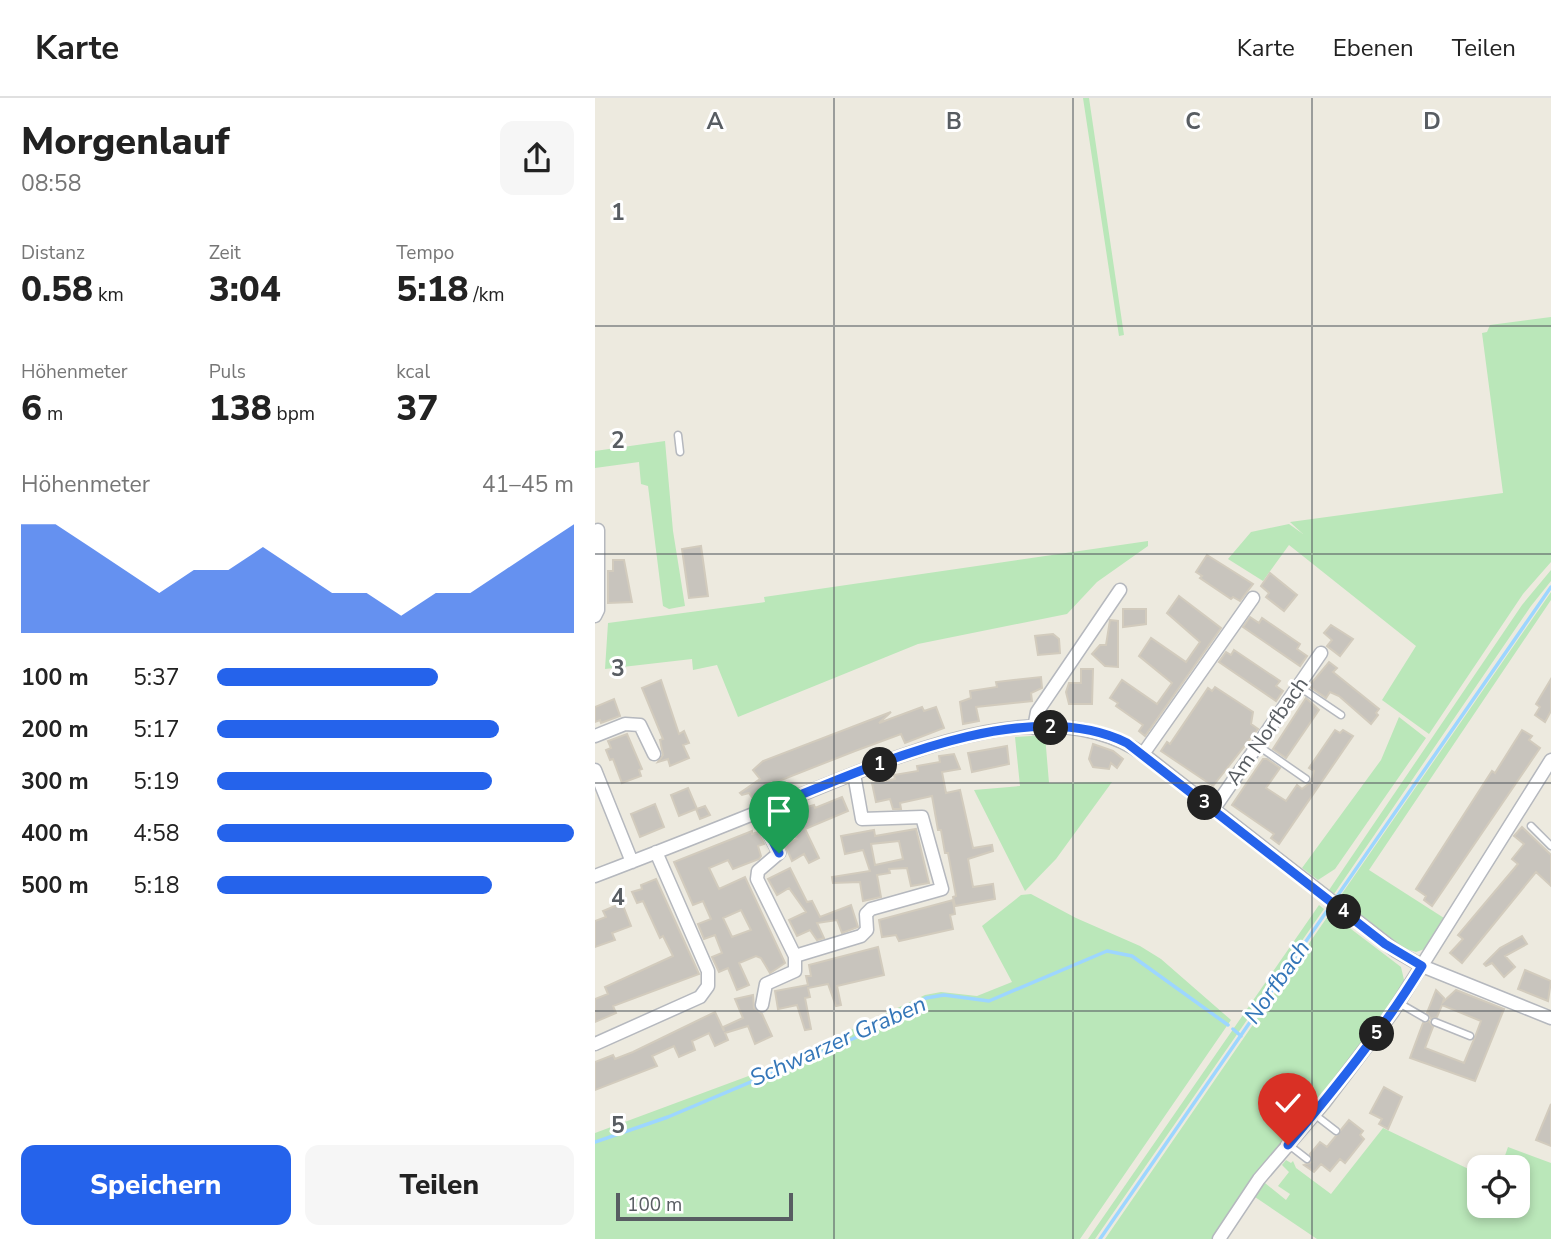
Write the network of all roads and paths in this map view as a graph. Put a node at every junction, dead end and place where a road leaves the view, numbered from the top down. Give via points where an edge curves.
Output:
1 (678, 435) dead end
2 (680, 452) dead end
3 (598, 530) dead end
4 (1120, 590) dead end
5 (1253, 598) dead end
6 (595, 616) edge
7 (1321, 653) dead end
8 (1298, 686) junction
9 (1341, 715) dead end
10 (1034, 728) junction
11 (595, 736) edge
12 (1257, 745) junction
13 (654, 754) dead end
14 (1143, 754) junction
15 (1551, 760) edge
16 (595, 770) edge
17 (854, 774) junction
18 (1306, 779) dead end
19 (1213, 810) junction
20 (758, 812) junction
21 (1524, 821) junction
22 (1551, 846) edge
23 (656, 852) junction
24 (632, 862) junction
25 (595, 876) edge
26 (795, 956) junction
27 (1422, 966) junction
28 (1399, 1003) junction
29 (762, 1004) dead end
30 (1425, 1018) dead end
31 (1551, 1018) edge
32 (1435, 1022) dead end
33 (1470, 1036) dead end
34 (595, 1044) edge
35 (1314, 1114) junction
36 (1336, 1131) dead end
37 (1288, 1145) junction
38 (1307, 1159) dead end
39 (1219, 1239) edge

1 - 2 lane
3 - 6 street
4 - 10 street via 1037,712
5 - 14 street
7 - 8 street, Am Norfbach
8 - 9 lane
8 - 12 street, Am Norfbach
10 - 14 street via 1099,732
10 - 17 street via 950,741
11 - 13 street via 625,724 641,725
12 - 18 lane
12 - 19 street, Am Norfbach
14 - 19 street
15 - 21 street
16 - 24 street
17 - 20 street
17 - 26 street via 862,819 922,817 942,889 873,908 866,914 864,934
19 - 27 street via 1385,944
20 - 23 street
20 - 26 street via 779,853 758,872 757,880
21 - 22 lane
21 - 27 street
23 - 24 street
23 - 34 street via 708,971 708,986 700,998
24 - 25 street
26 - 29 street via 795,971 766,984
27 - 28 street
27 - 31 street
28 - 30 lane
28 - 35 street
32 - 33 lane
35 - 36 lane
35 - 37 street
37 - 38 lane
37 - 39 street via 1241,1203

